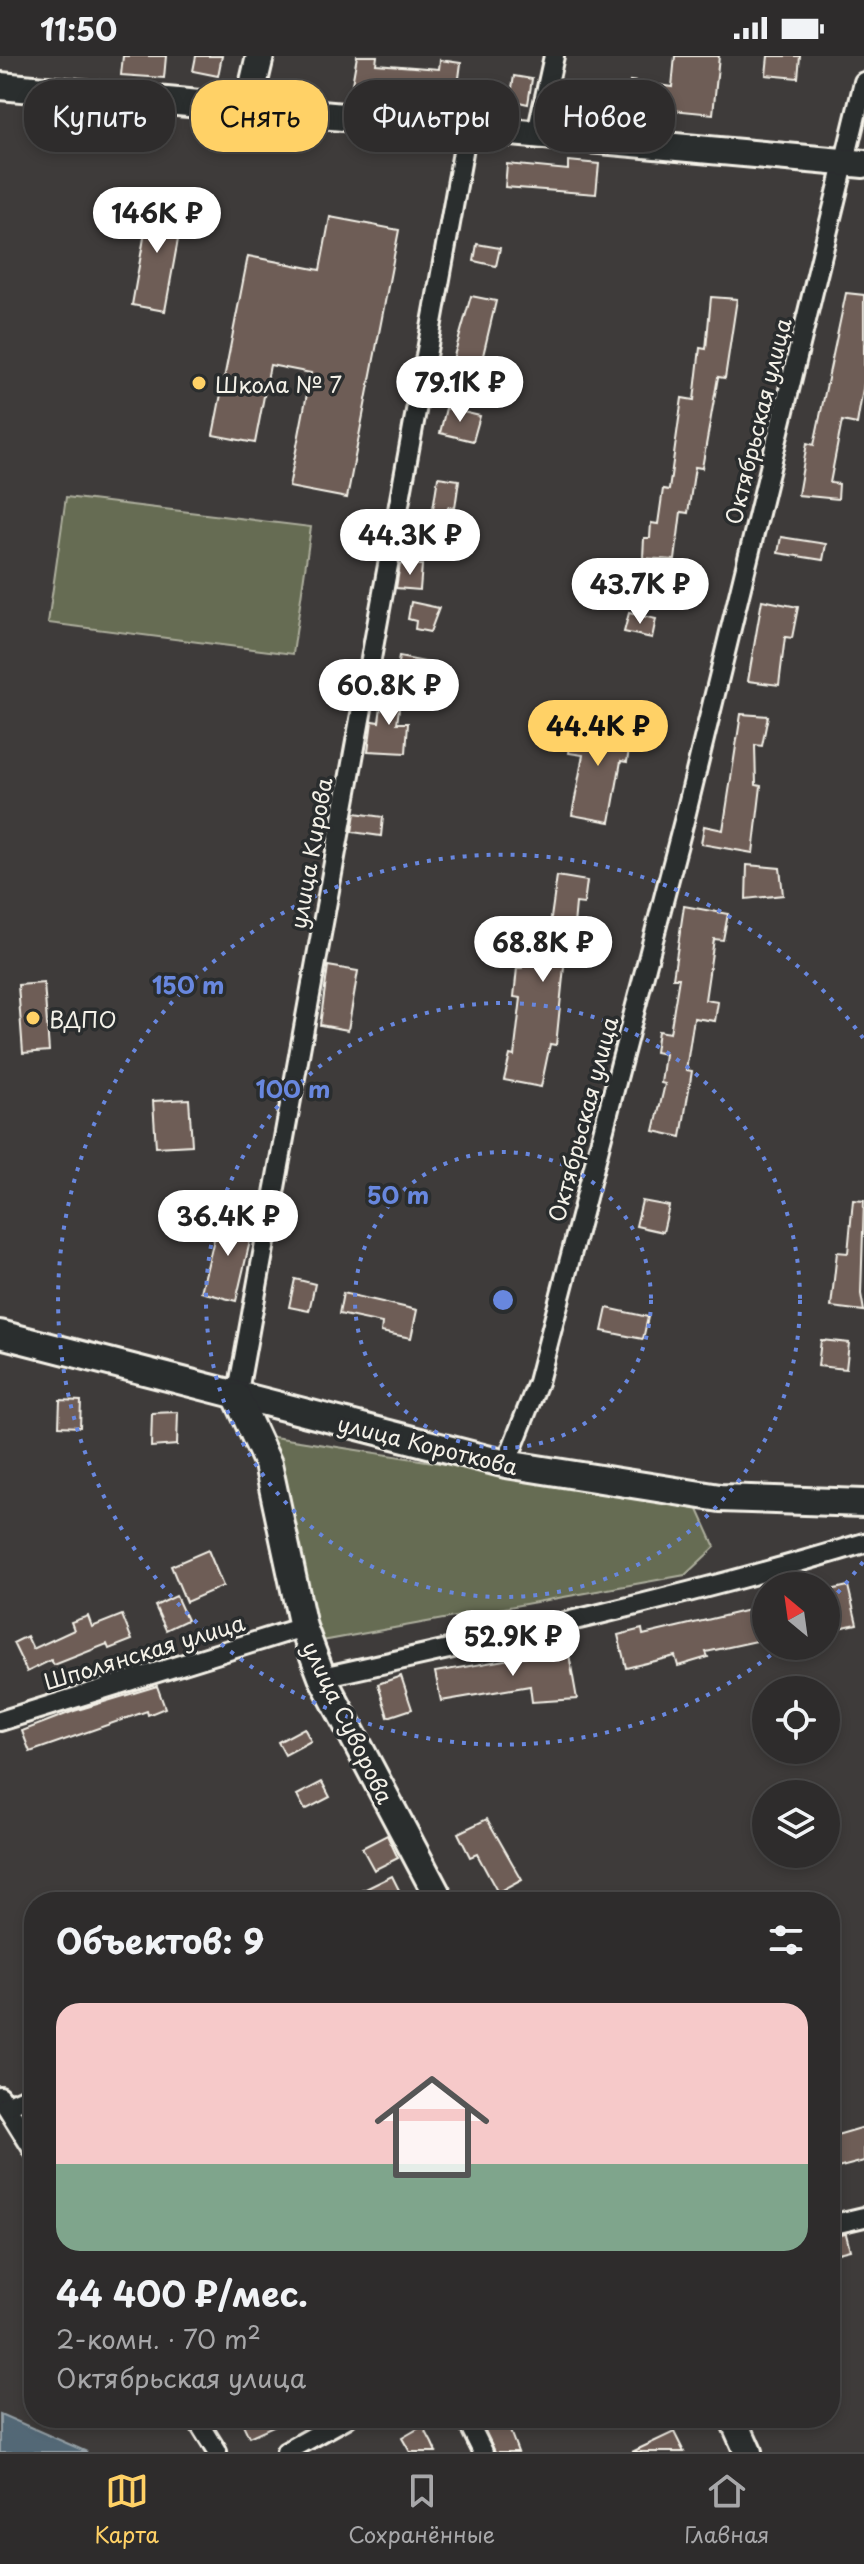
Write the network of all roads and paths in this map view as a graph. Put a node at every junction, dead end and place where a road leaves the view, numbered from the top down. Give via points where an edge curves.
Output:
1 (260, 56) edge
2 (554, 56) edge
3 (254, 80) edge
4 (549, 80) edge
5 (864, 82) edge
6 (0, 86) edge
7 (191, 102) edge
8 (675, 146) edge
9 (463, 152) edge
10 (854, 163) edge
11 (0, 1334) edge
12 (237, 1397) junction
13 (506, 1464) junction
14 (864, 1503) edge
15 (864, 1543) edge
16 (303, 1627) junction
17 (322, 1677) junction
18 (0, 1721) edge
19 (436, 1892) edge
20 (24, 2096) edge
21 (3, 2101) edge
22 (24, 2135) edge
23 (864, 2217) edge
24 (840, 2223) edge
25 (202, 2428) edge
26 (329, 2428) edge
27 (471, 2428) edge
28 (737, 2428) edge
29 (217, 2452) edge
30 (286, 2452) edge
31 (483, 2452) edge
32 (748, 2452) edge

1 - 3 street
2 - 4 street
5 - 10 street, Октябрьская улица
6 - 7 street
8 - 10 street
9 - 12 street, улица Кирова
10 - 13 street, Октябрьская улица via 538,1382
11 - 12 street, улица Короткова
12 - 13 street, улица Короткова
12 - 16 street, улица Суворова via 268,1464
13 - 14 street, улица Короткова via 720,1498
15 - 17 street via 758,1576 576,1621
16 - 17 street, улица Суворова
16 - 18 street, Шполянская улица
17 - 19 street, улица Суворова
20 - 21 street
21 - 22 street
23 - 24 street
25 - 29 street
26 - 30 street
27 - 31 street
28 - 32 street

